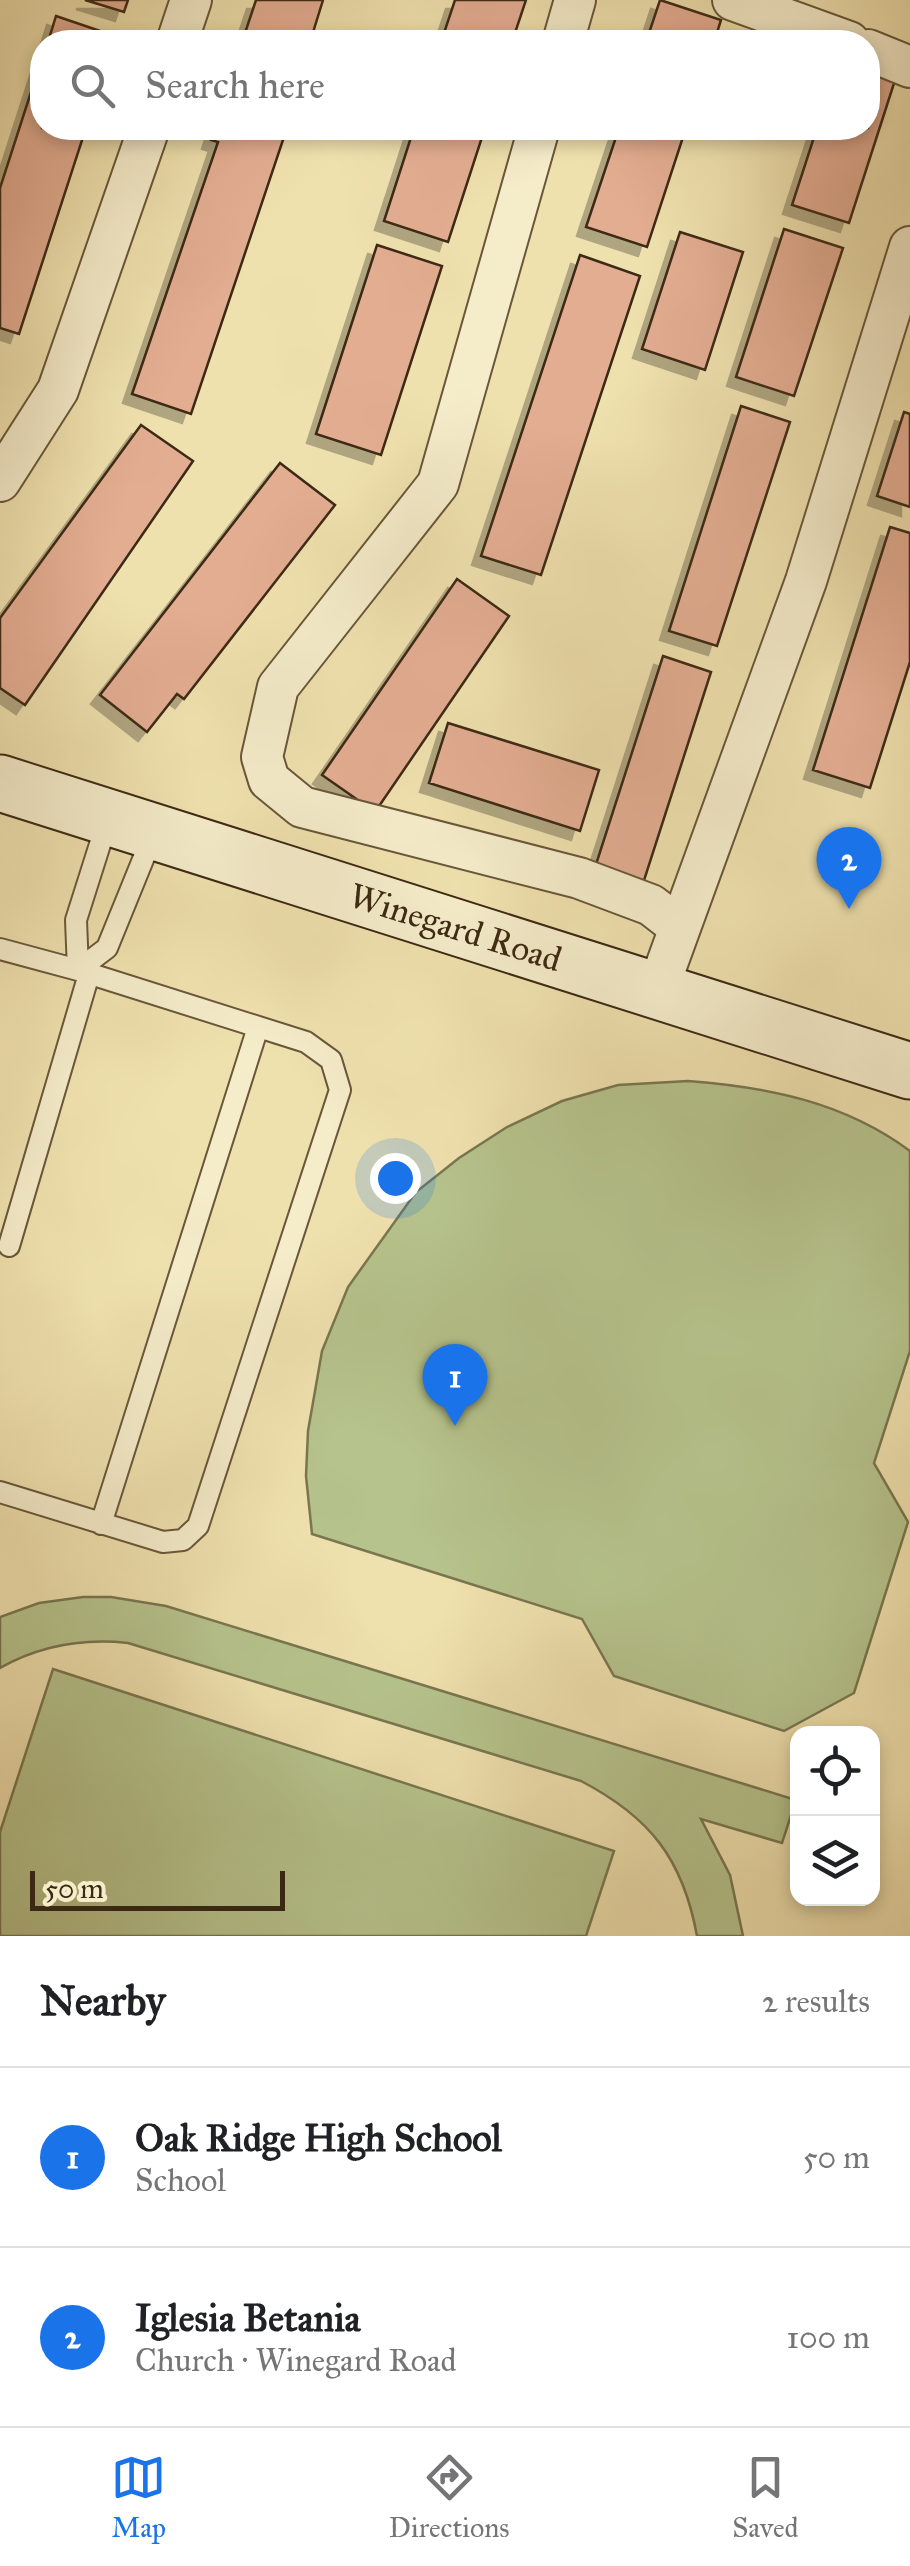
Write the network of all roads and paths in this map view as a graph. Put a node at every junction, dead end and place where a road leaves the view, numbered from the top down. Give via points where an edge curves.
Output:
1 (191, 0) edge
2 (575, 0) edge
3 (733, 0) edge
4 (181, 30) edge
5 (566, 30) edge
6 (816, 30) edge
7 (880, 55) edge
8 (910, 66) edge
9 (145, 140) edge
10 (536, 140) edge
11 (910, 246) edge
12 (0, 480) edge
13 (0, 783) edge
14 (132, 824) junction
15 (678, 926) junction
16 (0, 949) edge
17 (83, 972) junction
18 (657, 990) junction
19 (258, 1027) junction
20 (910, 1071) edge
21 (9, 1246) dead end
22 (0, 1492) edge
23 (101, 1524) junction

1 - 4 street
2 - 5 street
3 - 6 street
7 - 8 street
9 - 12 street via 58,390
10 - 15 street via 438,484 278,686 262,757 269,780 302,807 579,878 651,905
11 - 15 street via 806,581
13 - 14 street, Winegard Road
14 - 17 lane via 107,948
14 - 17 lane via 76,920
14 - 18 street, Winegard Road
15 - 18 street
16 - 17 lane
17 - 19 lane
17 - 21 lane
18 - 20 street, Winegard Road
19 - 23 lane
19 - 23 lane via 306,1042 330,1060 340,1090 198,1526 184,1540 163,1542
22 - 23 lane

